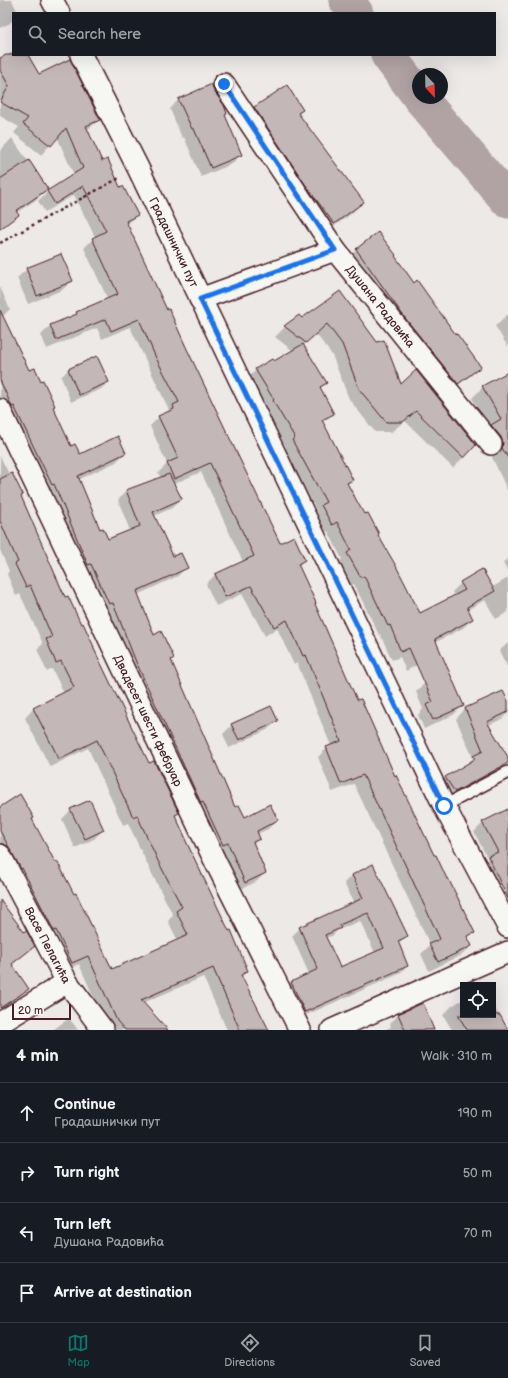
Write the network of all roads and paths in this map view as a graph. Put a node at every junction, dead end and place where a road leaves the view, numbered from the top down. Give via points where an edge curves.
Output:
1 (52, 0) edge
2 (58, 12) edge
3 (82, 56) edge
4 (224, 84) dead end
5 (138, 168) junction
6 (0, 243) edge
7 (335, 250) junction
8 (200, 299) junction
9 (0, 410) edge
10 (491, 444) dead end
11 (508, 772) edge
12 (444, 806) junction
13 (0, 856) edge
14 (508, 927) edge
15 (508, 952) edge
16 (67, 982) junction
17 (0, 1023) edge
18 (103, 1030) edge
19 (300, 1030) edge
20 (332, 1030) edge

1 - 2 street
3 - 5 street, Градашнички пут
4 - 7 street, Душана Радовића
5 - 6 path
5 - 8 street, Градашнички пут
7 - 8 street
7 - 10 street, Душана Радовића
8 - 12 street, Градашнички пут
9 - 19 street, Двадесет шести фебруар via 216,863
11 - 12 lane
12 - 14 street, Градашнички пут
13 - 16 street, Васе Пелагића
15 - 20 street
16 - 17 street
16 - 18 street, Васе Пелагића

